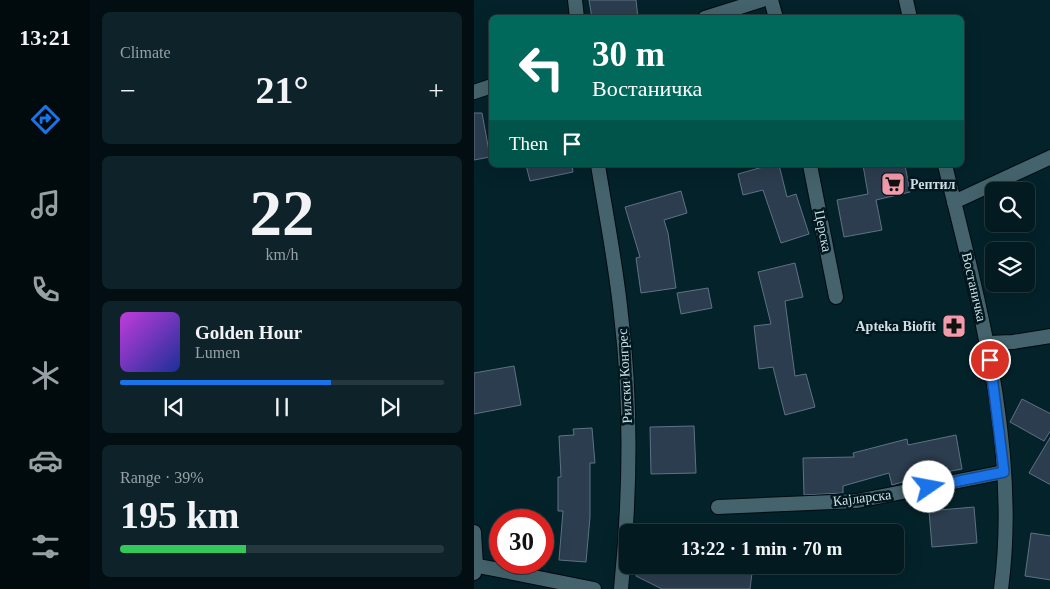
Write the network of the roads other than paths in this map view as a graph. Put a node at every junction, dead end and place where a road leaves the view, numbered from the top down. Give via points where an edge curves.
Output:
1 (575, 0) edge
2 (762, 0) edge
3 (771, 0) edge
4 (906, 0) edge
5 (577, 15) edge
6 (714, 15) edge
7 (775, 15) edge
8 (909, 15) edge
9 (489, 87) edge
10 (474, 92) edge
11 (1050, 156) edge
12 (598, 167) edge
13 (810, 167) edge
14 (946, 167) edge
15 (954, 202) junction
16 (836, 297) dead end
17 (1050, 336) edge
18 (988, 344) junction
19 (1004, 472) junction
20 (718, 506) dead end
21 (474, 532) edge
22 (475, 568) edge
23 (594, 589) edge
24 (621, 589) edge
25 (1001, 589) edge

1 - 5 street
2 - 6 street
3 - 7 street
4 - 8 street
9 - 10 street
11 - 15 street
12 - 24 street, Рилски Конгрес via 622,316 628,417
13 - 16 street, Церска
14 - 15 street, Востаничка
15 - 18 street, Востаничка
17 - 18 street
18 - 19 street, Востаничка
19 - 20 street, Кајларска via 857,501
19 - 25 street, Востаничка
21 - 22 street
22 - 23 street

